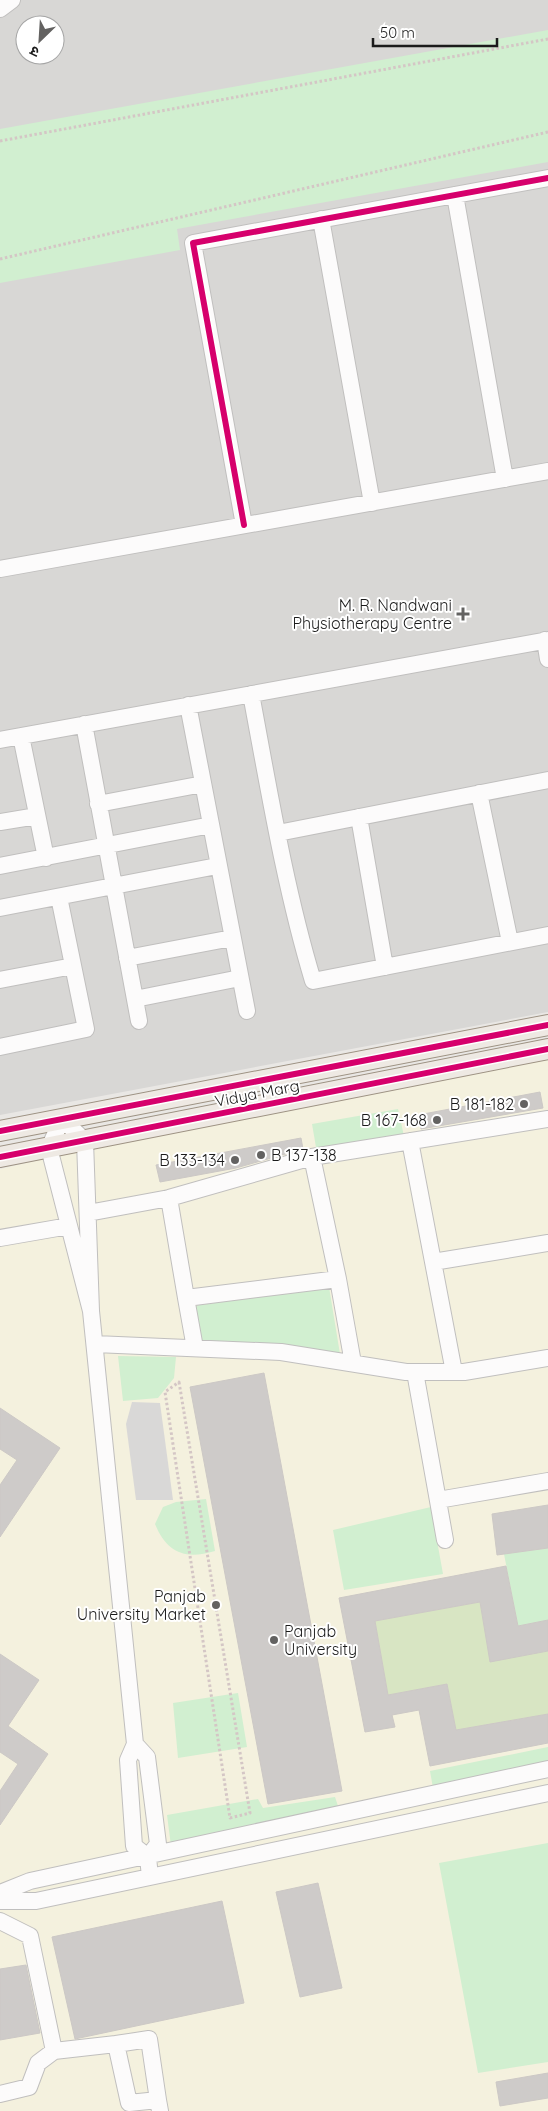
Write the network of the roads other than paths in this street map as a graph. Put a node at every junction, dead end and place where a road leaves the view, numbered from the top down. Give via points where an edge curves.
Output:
1 (12, 0) edge
2 (0, 9) edge
3 (548, 178) edge
4 (455, 195) junction
5 (321, 219) junction
6 (548, 471) edge
7 (505, 479) junction
8 (372, 503) junction
9 (244, 525) junction
10 (0, 569) edge
11 (546, 640) edge
12 (548, 659) edge
13 (250, 694) junction
14 (188, 705) junction
15 (84, 724) junction
16 (21, 736) junction
17 (0, 740) edge
18 (548, 780) edge
19 (203, 784) junction
20 (479, 793) junction
21 (98, 804) junction
22 (37, 816) junction
23 (359, 817) junction
24 (0, 822) edge
25 (211, 825) junction
26 (278, 833) junction
27 (106, 846) junction
28 (46, 858) junction
29 (0, 866) edge
30 (217, 866) junction
31 (115, 886) junction
32 (59, 896) junction
33 (0, 908) edge
34 (548, 935) edge
35 (232, 938) junction
36 (510, 942) junction
37 (127, 958) junction
38 (73, 966) junction
39 (385, 967) junction
40 (240, 978) junction
41 (0, 980) edge
42 (135, 999) junction
43 (247, 1011) dead end
44 (139, 1021) dead end
45 (548, 1025) edge
46 (0, 1047) edge
47 (548, 1050) edge
48 (62, 1119) junction
49 (548, 1119) edge
50 (0, 1130) edge
51 (85, 1141) junction
52 (410, 1141) junction
53 (49, 1148) junction
54 (0, 1157) edge
55 (312, 1157) junction
56 (169, 1198) junction
57 (88, 1213) junction
58 (69, 1226) junction
59 (0, 1238) edge
60 (548, 1244) edge
61 (433, 1262) junction
62 (338, 1279) junction
63 (186, 1298) junction
64 (91, 1311) junction
65 (95, 1344) junction
66 (195, 1348) junction
67 (548, 1358) edge
68 (353, 1363) junction
69 (415, 1372) junction
70 (454, 1372) junction
71 (548, 1481) edge
72 (438, 1500) junction
73 (445, 1540) dead end
74 (135, 1744) junction
75 (548, 1769) edge
76 (548, 1793) edge
77 (148, 1857) junction
78 (150, 1877) junction
79 (0, 1893) edge
80 (0, 1901) edge
81 (0, 1922) edge
82 (116, 2044) junction
83 (54, 2051) junction
84 (0, 2094) edge
85 (159, 2106) edge

1 - 2 street
3 - 4 street
4 - 5 street
4 - 7 street
5 - 8 street
5 - 9 street via 193,243
6 - 7 street
7 - 8 street
8 - 9 street
9 - 10 street
11 - 12 street
11 - 13 street
13 - 14 street
13 - 26 street
14 - 15 street
14 - 19 street
15 - 16 street
15 - 21 street
16 - 17 street
16 - 22 street
18 - 20 street
19 - 21 street
19 - 25 street
20 - 23 street
20 - 36 street
21 - 27 street
22 - 24 street
22 - 28 street
23 - 26 street
23 - 39 street
25 - 27 street
25 - 30 street
26 - 39 street via 304,954 313,981
27 - 28 street
27 - 31 street
28 - 29 street
30 - 31 street
30 - 35 street
31 - 32 street
31 - 37 street
32 - 33 street
32 - 38 street
34 - 36 street
35 - 37 street
35 - 40 street
36 - 39 street
37 - 42 street
38 - 41 street
38 - 46 street via 86,1029
40 - 42 street
40 - 43 street
42 - 44 street
45 - 48 main road, Vidya Marg
47 - 51 main road, Vidya Marg
48 - 50 main road, Vidya Marg
48 - 51 street
48 - 53 street
49 - 52 street
51 - 53 main road, Vidya Marg
51 - 57 street
52 - 55 street
52 - 61 street
53 - 54 main road, Vidya Marg
53 - 58 street
55 - 56 street
55 - 62 street
56 - 57 street
56 - 63 street
57 - 64 street
58 - 59 street
58 - 64 street
60 - 61 street
61 - 70 street
62 - 63 street
62 - 68 street
63 - 66 street
64 - 65 street
65 - 66 street
65 - 74 street
66 - 68 street via 282,1352
67 - 70 street
68 - 69 street
69 - 70 street
69 - 72 street
71 - 72 street
72 - 73 street
74 - 77 street via 128,1760 134,1846
74 - 77 street via 147,1757 158,1844
75 - 77 street
76 - 78 street
77 - 78 street
77 - 79 street via 30,1881
78 - 80 street via 36,1900
81 - 83 street via 30,1936
82 - 83 street
82 - 85 street via 128,2103
82 - 85 street via 150,2039
83 - 84 street via 38,2063 29,2087

